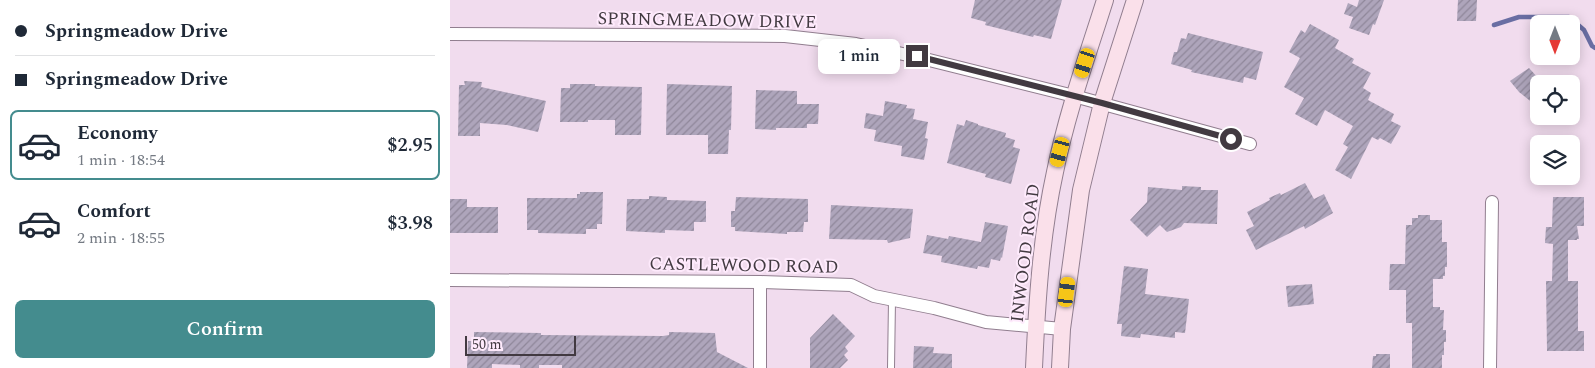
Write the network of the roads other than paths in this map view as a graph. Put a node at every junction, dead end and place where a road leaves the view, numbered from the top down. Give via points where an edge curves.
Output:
1 (1105, 0) edge
2 (1135, 0) edge
3 (450, 34) edge
4 (1074, 96) junction
5 (1102, 103) junction
6 (1250, 144) dead end
7 (1492, 202) dead end
8 (450, 280) edge
9 (760, 282) junction
10 (892, 300) junction
11 (1036, 327) junction
12 (1062, 329) junction
13 (760, 368) edge
14 (891, 368) edge
15 (1034, 368) edge
16 (1060, 368) edge
17 (1490, 368) edge

1 - 4 main road, INWOOD ROAD
2 - 5 main road
3 - 4 street, SPRINGMEADOW DRIVE via 785,36 856,44 917,56
4 - 5 street, SPRINGMEADOW DRIVE
4 - 11 main road, INWOOD ROAD via 1055,171 1041,252
5 - 6 street, SPRINGMEADOW DRIVE
5 - 12 main road via 1081,190
7 - 17 street
8 - 9 street, CASTLEWOOD ROAD
9 - 10 street, CASTLEWOOD ROAD via 851,285
9 - 13 street
10 - 11 street, CASTLEWOOD ROAD via 986,322
10 - 14 lane
11 - 12 street, CASTLEWOOD ROAD
11 - 15 main road, INWOOD ROAD
12 - 16 main road

